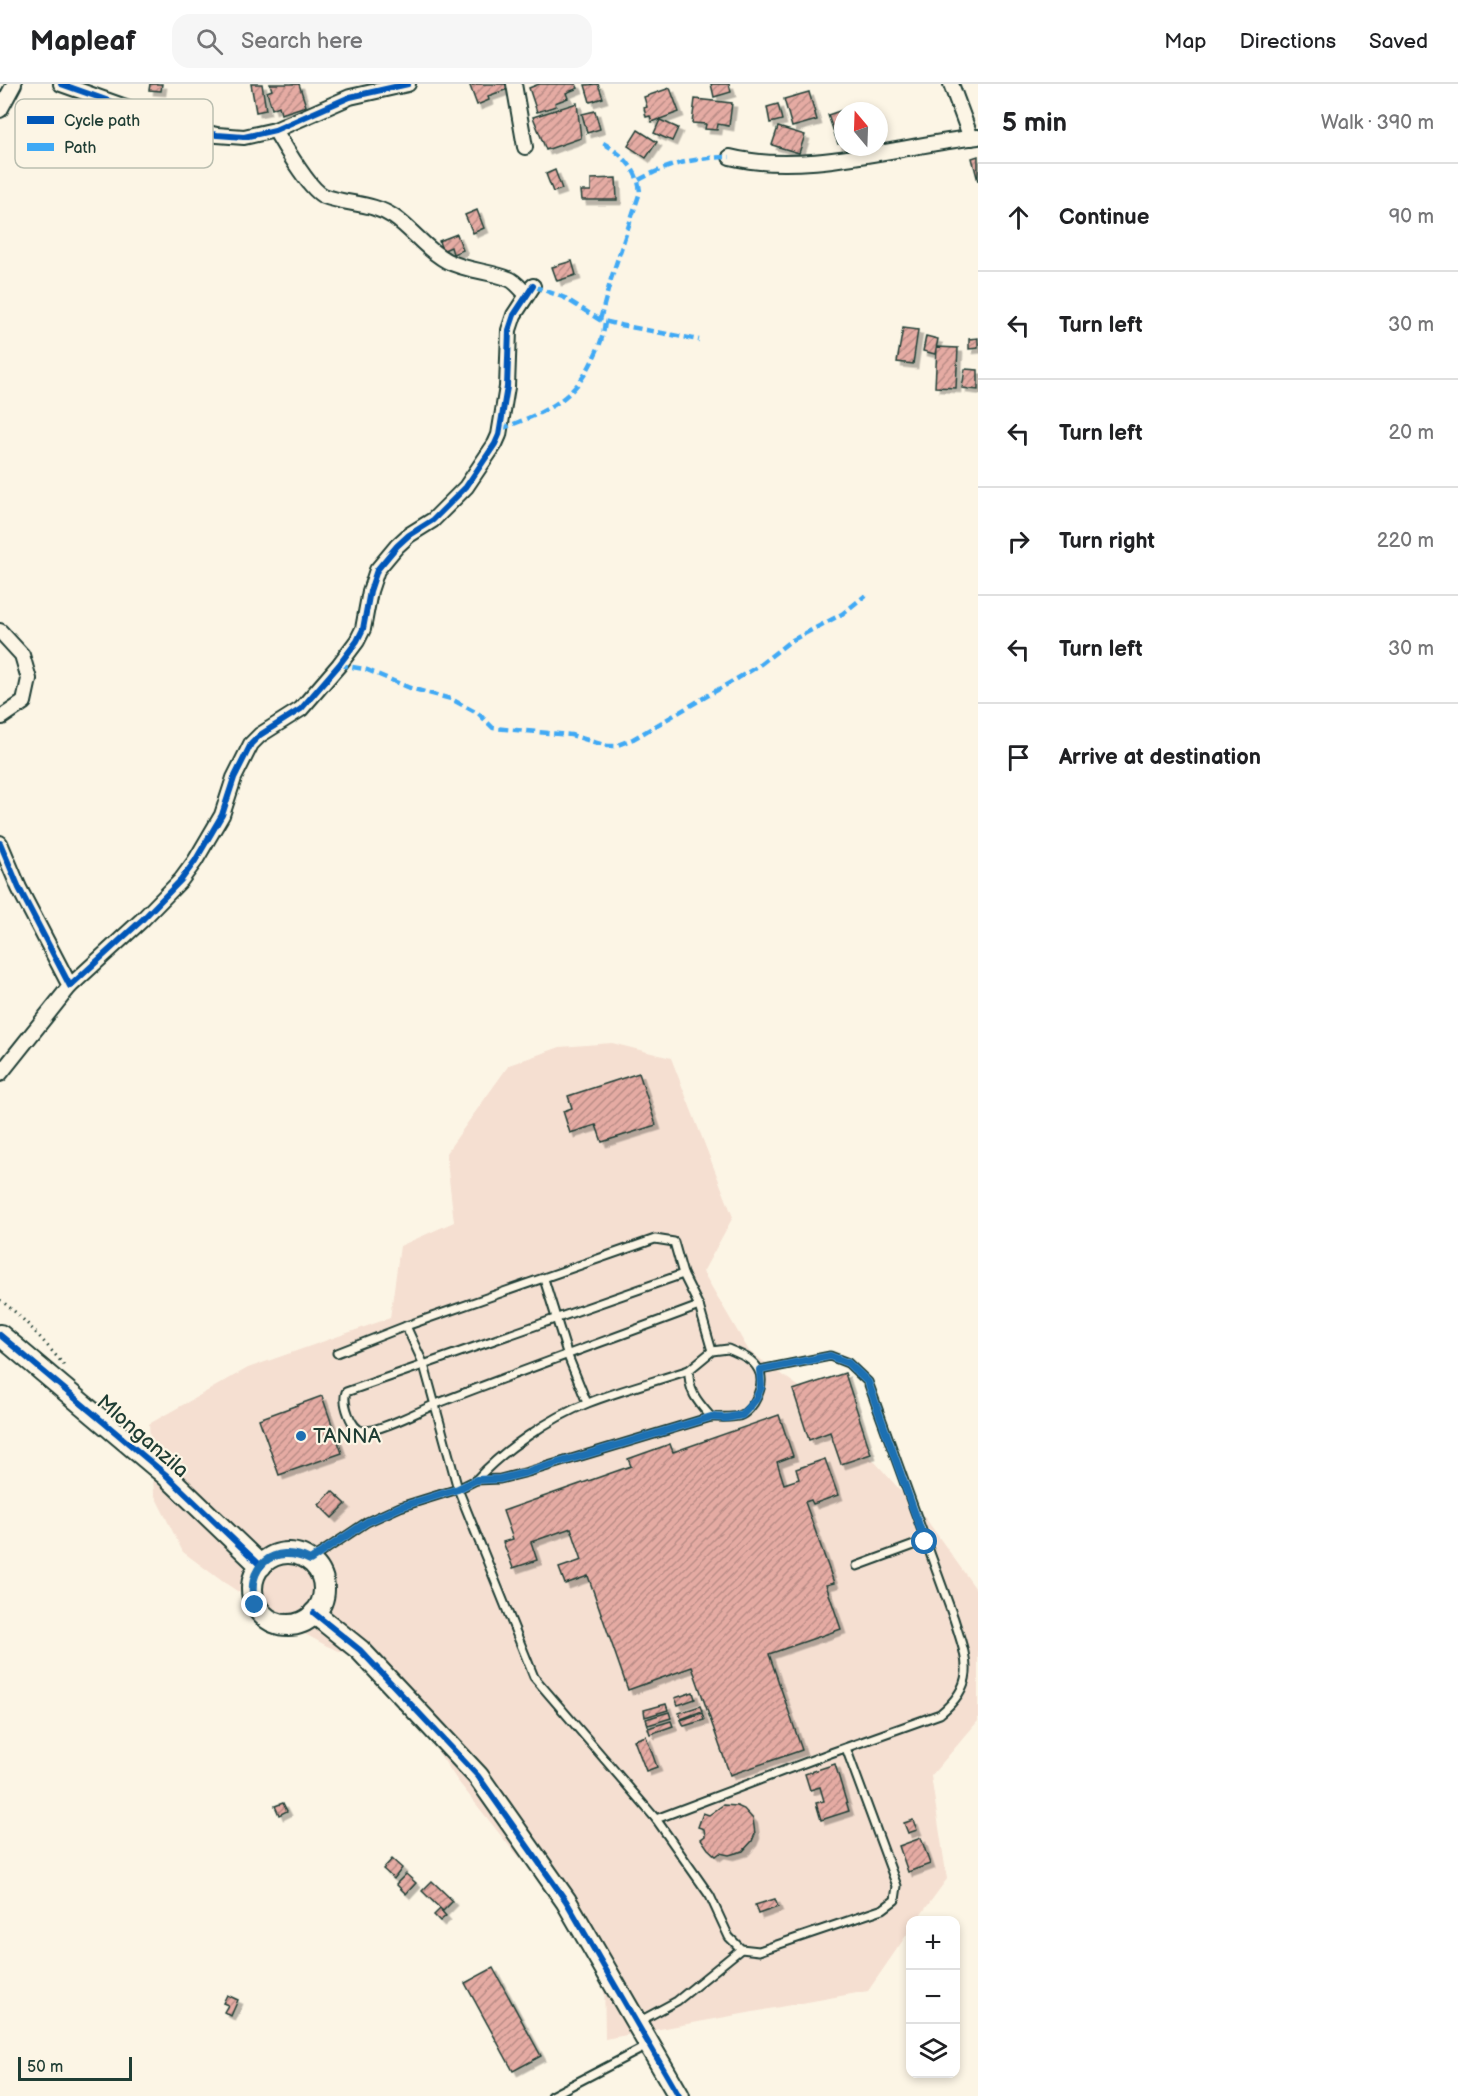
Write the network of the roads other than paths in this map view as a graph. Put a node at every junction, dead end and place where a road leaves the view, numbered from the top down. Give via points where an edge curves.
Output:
1 (14, 84) edge
2 (61, 84) edge
3 (408, 84) edge
4 (514, 84) edge
5 (951, 84) edge
6 (103, 99) edge
7 (0, 110) edge
8 (275, 130) junction
9 (213, 134) edge
10 (975, 137) edge
11 (525, 147) dead end
12 (730, 157) dead end
13 (0, 631) edge
14 (1, 719) edge
15 (0, 843) edge
16 (70, 986) junction
17 (0, 1074) edge
18 (683, 1275) junction
19 (544, 1279) junction
20 (699, 1306) junction
21 (556, 1320) junction
22 (406, 1326) junction
23 (0, 1335) edge
24 (712, 1351) junction
25 (337, 1353) dead end
26 (568, 1356) junction
27 (424, 1365) junction
28 (689, 1370) junction
29 (760, 1370) junction
30 (587, 1403) junction
31 (435, 1404) junction
32 (711, 1417) junction
33 (476, 1480) junction
34 (458, 1489) junction
35 (925, 1542) junction
36 (310, 1560) junction
37 (261, 1566) junction
38 (857, 1566) dead end
39 (314, 1613) junction
40 (846, 1748) junction
41 (656, 1819) junction
42 (741, 1949) junction
43 (636, 2023) junction
44 (649, 2045) junction
45 (551, 2096) edge
46 (679, 2096) edge

1 - 7 street
2 - 6 street
3 - 8 street via 350,97
4 - 11 street
5 - 10 street
8 - 9 street via 253,137
8 - 16 street via 320,194 372,206 394,217 447,261 511,279 529,290 509,330 507,387 499,435 466,488 433,520 409,535 377,570 363,629 339,665 301,709 251,744 222,815 182,880
10 - 12 street via 830,160 773,163
13 - 14 street via 22,655 29,679 24,702
15 - 16 street
16 - 17 street
18 - 19 lane via 674,1242 655,1239
18 - 20 lane
18 - 21 lane
19 - 21 lane
19 - 22 lane
20 - 24 lane
20 - 26 lane
21 - 26 lane
21 - 27 lane
22 - 25 lane
22 - 27 lane
23 - 37 street, Mlonganzila via 165,1474
24 - 28 lane
24 - 29 lane via 728,1349 747,1357
26 - 30 lane
26 - 31 lane
27 - 31 lane
27 - 31 lane via 346,1392 345,1401 357,1430 365,1431
28 - 30 lane
28 - 32 lane via 693,1396
29 - 32 lane via 761,1387 742,1415
29 - 35 lane via 830,1356 848,1363 868,1382
30 - 33 lane via 520,1442
31 - 34 lane
32 - 33 lane via 528,1472
33 - 34 lane
34 - 36 lane via 367,1522
34 - 41 lane via 534,1677
35 - 38 lane
35 - 40 lane via 965,1652 968,1676 964,1690 940,1714
36 - 37 street via 287,1553 274,1555
36 - 39 street via 323,1579 324,1592
37 - 39 street via 252,1582 252,1594 262,1614 283,1625 305,1621
39 - 43 street via 360,1650 478,1776 566,1901
40 - 41 lane
40 - 42 lane via 897,1886 895,1900 883,1909 759,1951
41 - 42 lane via 710,1896 729,1937
42 - 43 lane via 677,2001
43 - 44 street
44 - 45 lane
44 - 46 street

